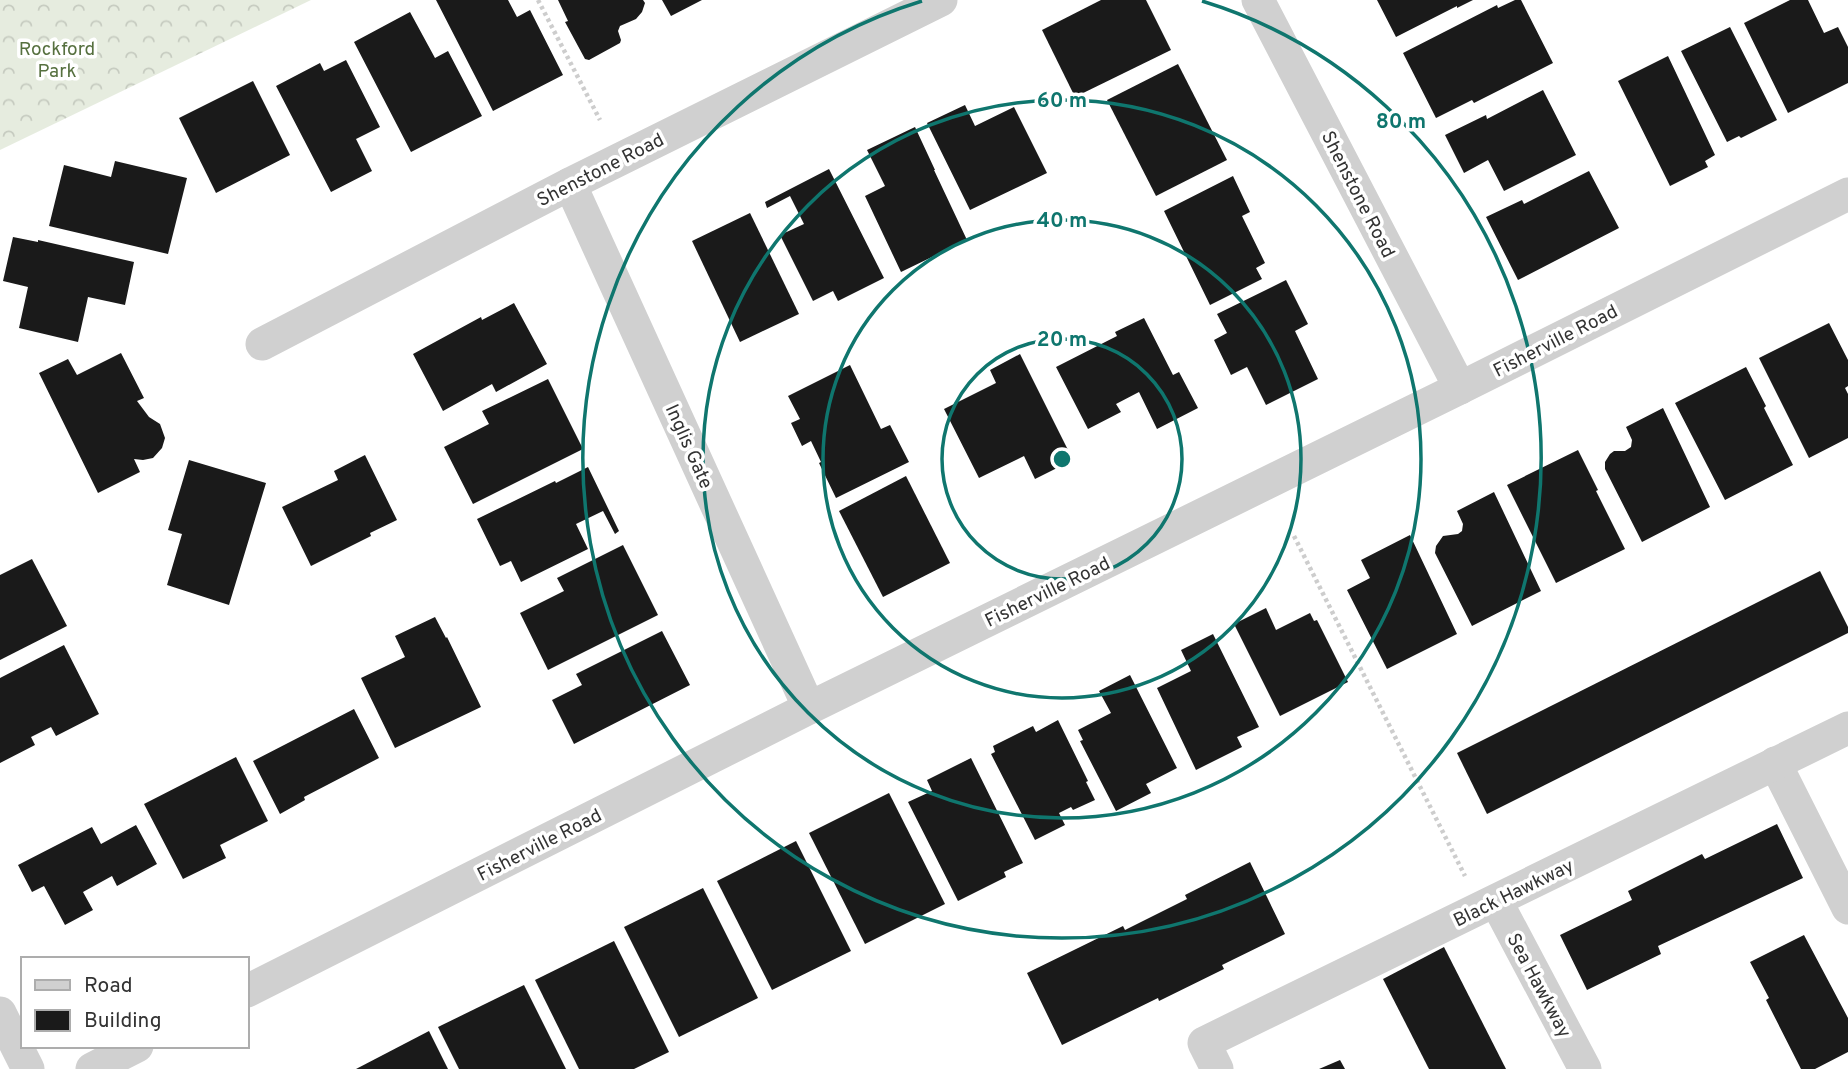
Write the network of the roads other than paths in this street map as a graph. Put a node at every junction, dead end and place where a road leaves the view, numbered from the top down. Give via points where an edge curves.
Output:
1 (941, 0) edge
2 (1258, 0) edge
3 (570, 184) junction
4 (1848, 194) edge
5 (262, 344) dead end
6 (1460, 388) junction
7 (809, 708) junction
8 (1848, 728) edge
9 (1775, 763) junction
10 (1496, 901) junction
11 (1848, 908) edge
12 (248, 990) edge
13 (0, 1013) edge
14 (133, 1048) edge
15 (28, 1069) edge
16 (92, 1069) edge
17 (1217, 1069) edge
18 (1585, 1069) edge

1 - 3 street, Shenstone Road
2 - 6 street, Shenstone Road
3 - 5 street, Shenstone Road
3 - 7 street, Inglis Gate
4 - 6 street, Fisherville Road
6 - 7 street, Fisherville Road
7 - 12 street, Fisherville Road
8 - 9 street, Black Hawkway
9 - 10 street, Black Hawkway
9 - 11 street
10 - 17 street, Black Hawkway via 1204,1042
10 - 18 street, Sea Hawkway
13 - 15 street
14 - 16 street

